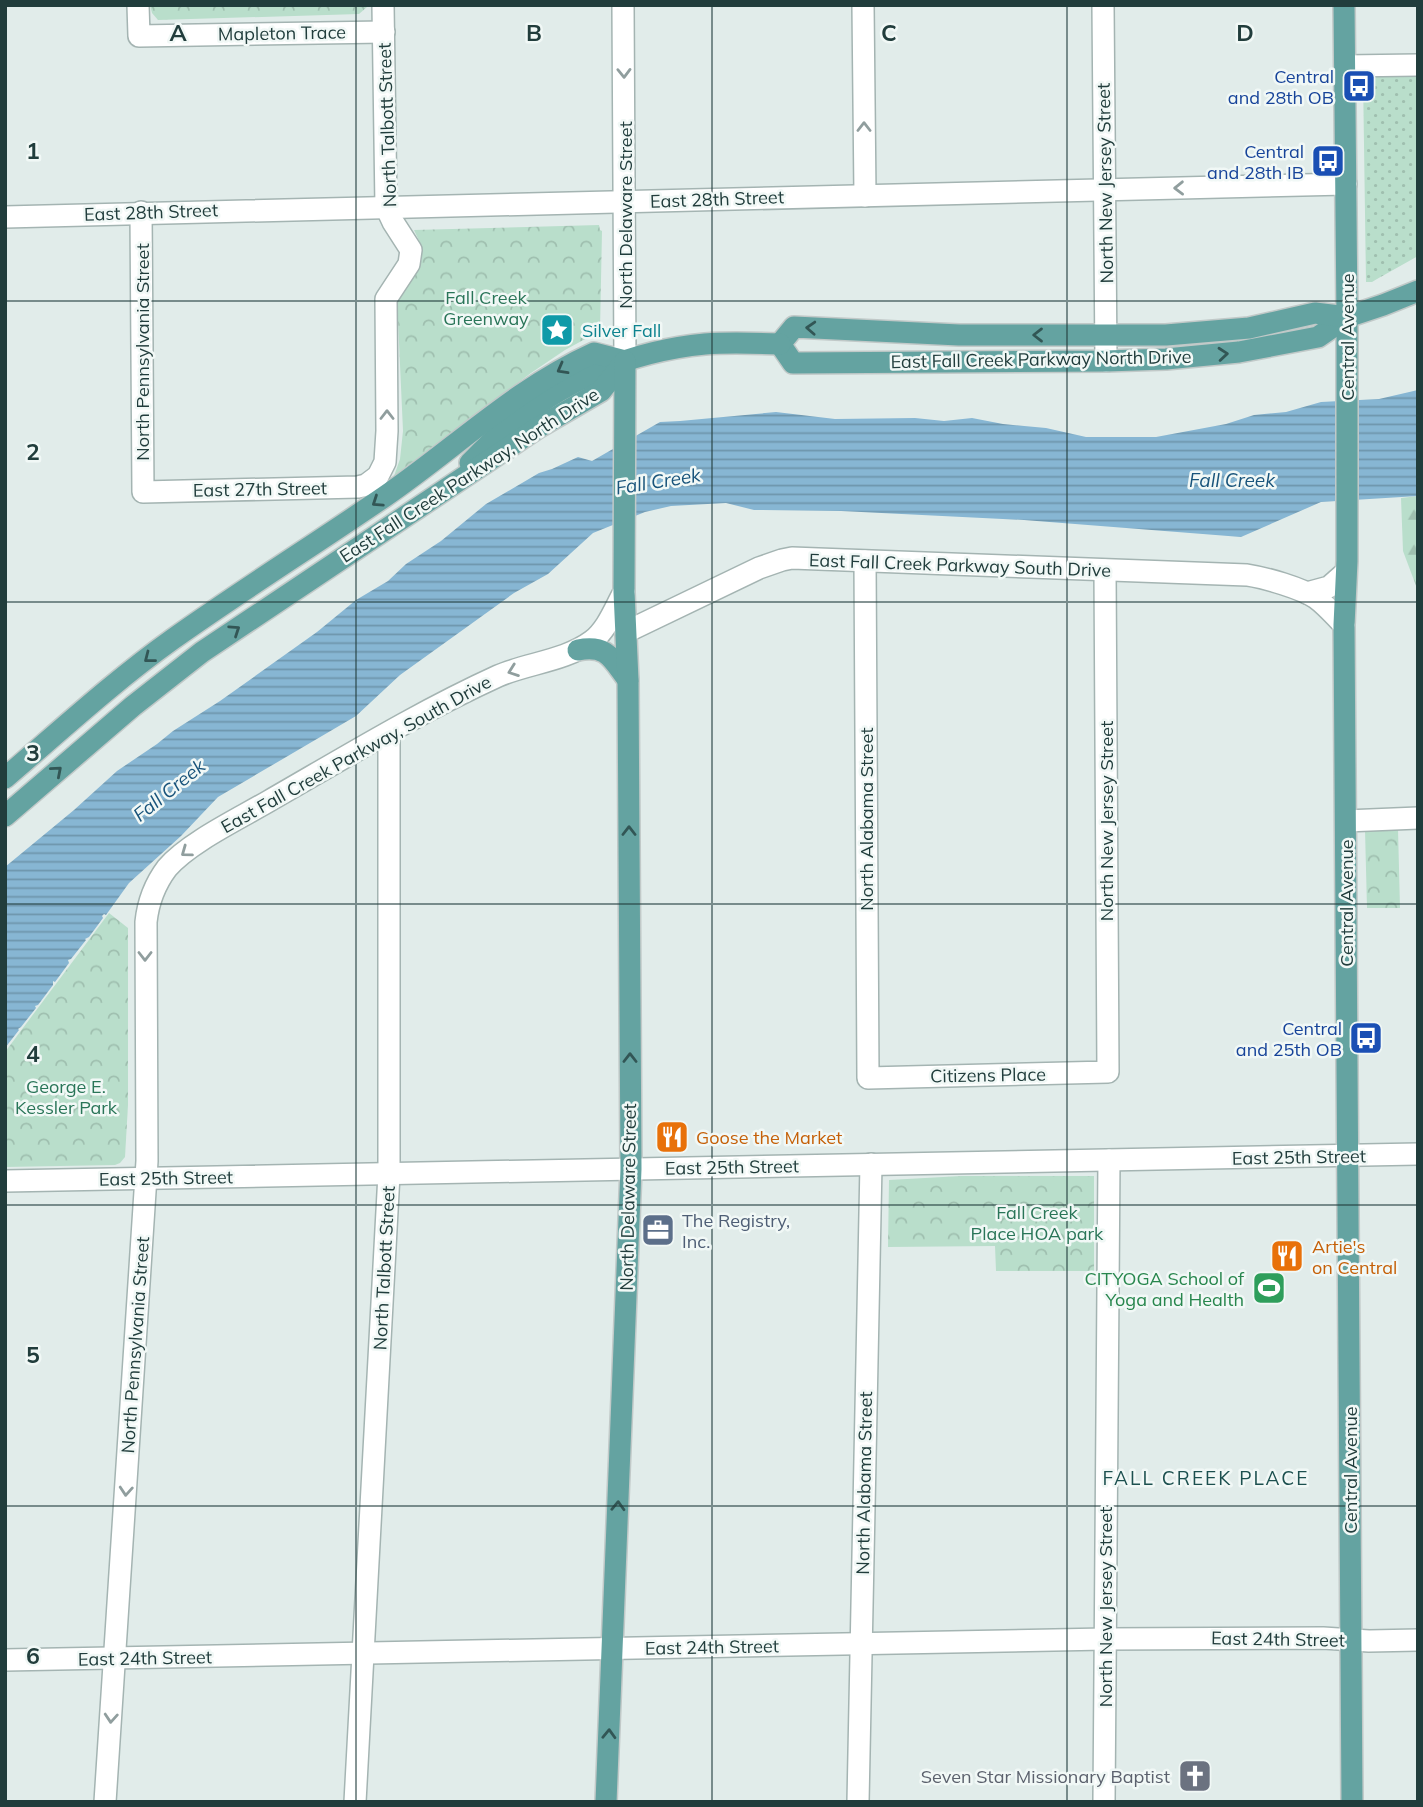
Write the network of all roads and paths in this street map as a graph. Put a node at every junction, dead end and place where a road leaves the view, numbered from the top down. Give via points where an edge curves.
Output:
1 (138, 5) edge
2 (383, 5) edge
3 (623, 5) edge
4 (863, 5) edge
5 (1103, 5) edge
6 (1344, 5) edge
7 (384, 32) junction
8 (1418, 65) edge
9 (1345, 66) junction
10 (1346, 184) junction
11 (1104, 190) junction
12 (865, 196) junction
13 (625, 202) junction
14 (386, 206) junction
15 (141, 212) junction
16 (5, 217) edge
17 (1418, 291) edge
18 (1347, 317) junction
19 (1106, 335) junction
20 (780, 344) junction
21 (625, 361) junction
22 (1106, 361) junction
23 (374, 480) joint
24 (143, 492) joint
25 (865, 561) junction
26 (1346, 567) junction
27 (1105, 570) junction
28 (624, 587) junction
29 (1307, 593) junction
30 (1344, 625) junction
31 (626, 632) junction
32 (578, 650) junction
33 (628, 680) junction
34 (389, 733) junction
35 (5, 778) edge
36 (5, 816) edge
37 (1418, 818) edge
38 (1346, 821) junction
39 (154, 889) joint
40 (1108, 1072) joint
41 (868, 1078) joint
42 (1418, 1154) edge
43 (1347, 1156) junction
44 (1109, 1160) junction
45 (871, 1164) junction
46 (631, 1169) junction
47 (389, 1174) junction
48 (146, 1178) junction
49 (5, 1181) edge
50 (1105, 1640) junction
51 (1351, 1640) junction
52 (1418, 1640) edge
53 (861, 1644) junction
54 (612, 1649) junction
55 (363, 1654) junction
56 (115, 1658) junction
57 (5, 1660) edge
58 (105, 1802) edge
59 (355, 1802) edge
60 (607, 1802) edge
61 (858, 1802) edge
62 (1104, 1802) edge
63 (1352, 1802) edge

1 - 7 street, Mapleton Trace via 139,36
2 - 7 street, North Talbott Street
3 -> 13 street, North Delaware Street
12 -> 4 street
5 - 11 street, North New Jersey Street
6 - 9 main road, Central Avenue
7 - 14 street, North Talbott Street
8 - 9 street
9 - 10 main road, Central Avenue
10 -> 11 street, East 28th Street
10 - 18 main road, Central Avenue
11 - 12 street, East 28th Street
11 - 19 street, North New Jersey Street
12 - 13 street, East 28th Street
13 - 14 street, East 28th Street
13 - 21 street, North Delaware Street
14 - 15 street, East 28th Street
23 -> 14 street, North Talbott Street via 385,462 386,299 409,264 411,250
15 - 16 street, East 28th Street
15 - 24 street, North Pennsylvania Street
17 - 18 main road, East Fall Creek Parkway North Drive
18 - 19 main road, East Fall Creek Parkway North Drive via 1315,313 1224,331
22 -> 18 main road, East Fall Creek Parkway North Drive via 1275,346 1318,337
18 - 26 main road, Central Avenue
19 -> 20 main road, East Fall Creek Parkway North Drive via 959,335 794,327
19 - 22 street, North New Jersey Street
20 - 21 main road via 702,345
20 - 22 main road, East Fall Creek Parkway North Drive via 793,363
21 - 28 main road, North Delaware Street
21 -> 35 main road, East Fall Creek Parkway, North Drive via 594,353 532,387 386,496 170,641
36 -> 21 main road, East Fall Creek Parkway, North Drive via 178,670 601,391
23 - 24 street, East 27th Street via 358,487
25 - 27 street, East Fall Creek Parkway South Drive
25 - 31 street, East Fall Creek Parkway South Drive via 782,560
25 - 41 street, North Alabama Street
26 - 29 street via 1329,587
26 - 30 main road, Central Avenue
27 - 29 street, East Fall Creek Parkway South Drive via 1247,575
27 - 40 street, North New Jersey Street
28 - 31 main road, North Delaware Street
28 - 32 street via 597,636
29 - 30 street, East Fall Creek Parkway South Drive
30 - 38 main road, Central Avenue
31 - 33 main road, North Delaware Street
32 - 33 main road via 601,650
32 -> 34 street, East Fall Creek Parkway, South Drive via 497,677
46 -> 33 main road, North Delaware Street
34 -> 39 street, East Fall Creek Parkway, South Drive via 209,836 173,862
34 - 47 street, North Talbott Street
37 - 38 street
38 - 43 main road, Central Avenue
39 -> 48 street, North Pennsylvania Street via 146,922
40 - 41 street, Citizens Place
42 - 43 street, East 25th Street
43 - 44 street, East 25th Street
43 - 51 main road, Central Avenue
44 - 45 street, East 25th Street
44 - 50 street, North New Jersey Street
45 - 46 street, East 25th Street
45 - 53 street, North Alabama Street
46 - 47 street, East 25th Street
54 -> 46 main road, North Delaware Street
47 - 48 street, East 25th Street
47 - 55 street, North Talbott Street
48 - 49 street, East 25th Street
48 -> 56 street, North Pennsylvania Street
50 - 51 street, East 24th Street
50 - 53 street, East 24th Street
50 - 62 street, North New Jersey Street
51 - 52 street, East 24th Street
51 - 63 main road, Central Avenue
53 - 54 street, East 24th Street
53 - 61 street, North Alabama Street
54 - 55 street, East 24th Street
60 -> 54 main road, North Delaware Street
55 - 56 street, East 24th Street
55 - 59 street, North Talbott Street
56 - 57 street, East 24th Street
56 -> 58 street, North Pennsylvania Street

